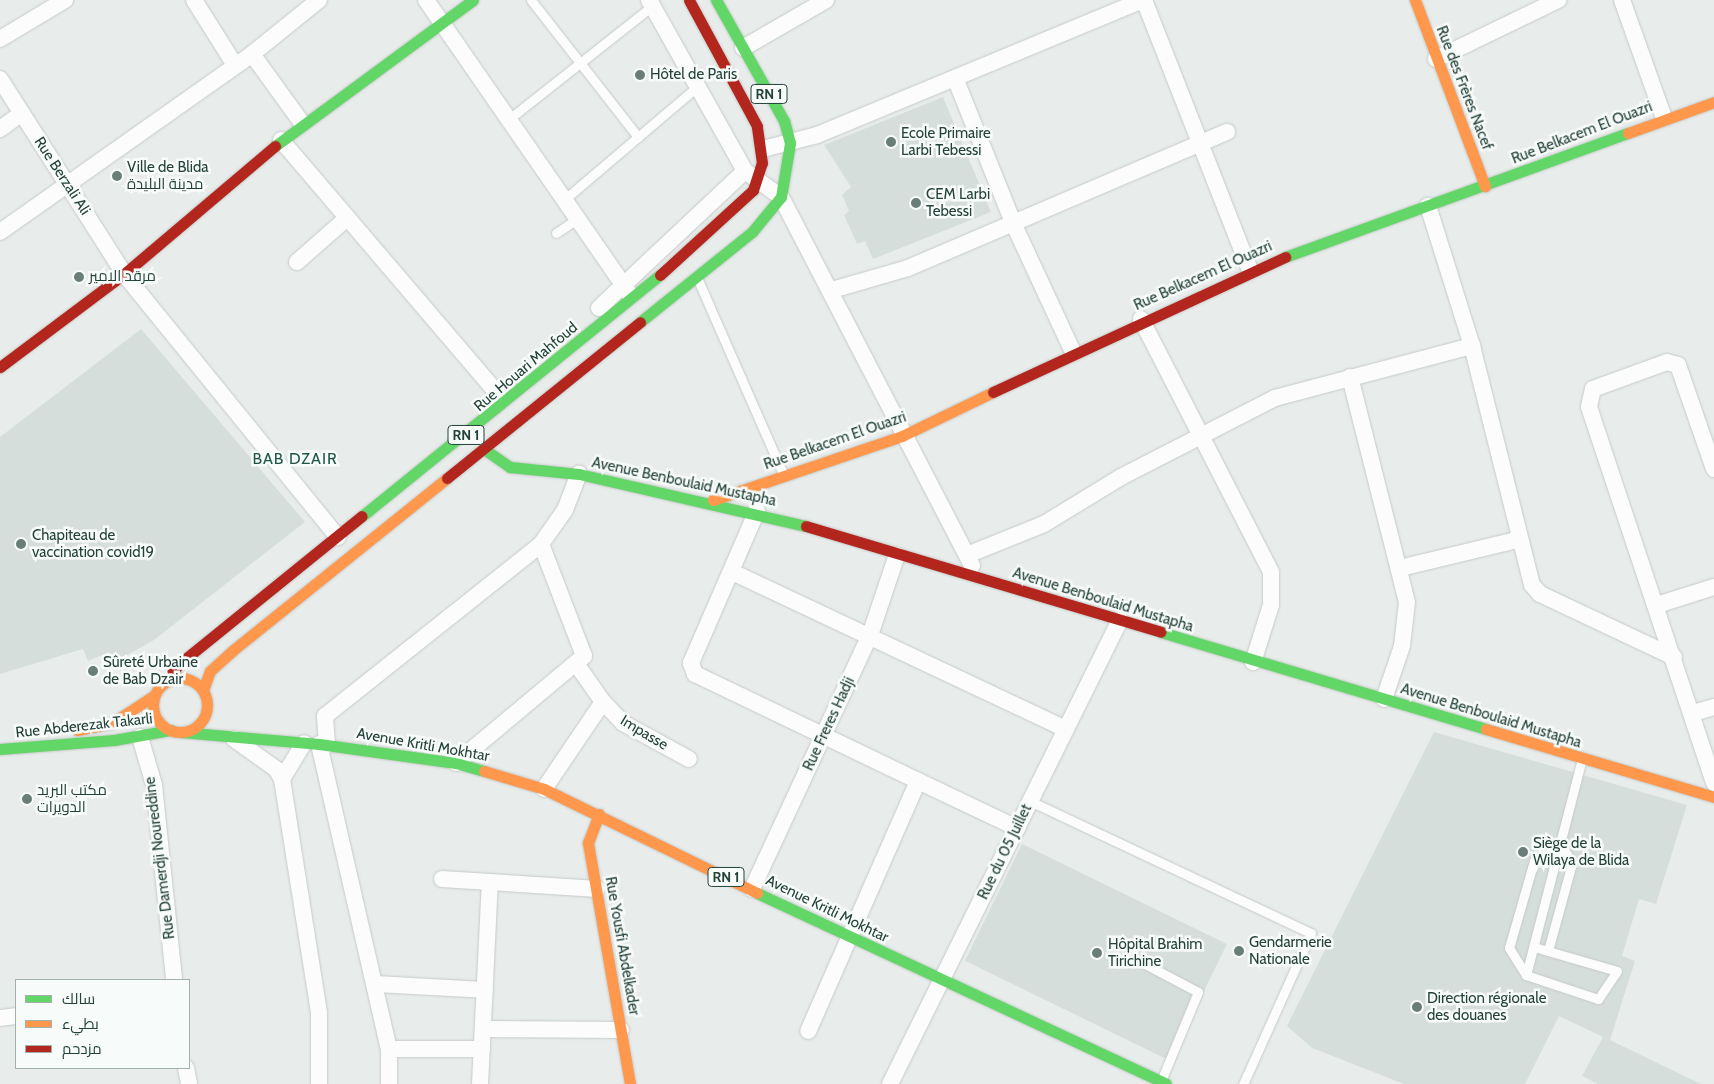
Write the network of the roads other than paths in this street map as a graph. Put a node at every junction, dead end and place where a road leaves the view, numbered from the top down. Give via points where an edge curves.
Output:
1 (65, 0) edge
2 (319, 0) edge
3 (426, 0) edge
4 (473, 0) edge
5 (532, 0) edge
6 (689, 0) edge
7 (716, 0) edge
8 (826, 0) edge
9 (1144, 0) edge
10 (1415, 0) edge
11 (1558, 0) edge
12 (1622, 0) edge
13 (198, 1) edge
14 (651, 3) edge
15 (442, 24) junction
16 (0, 39) edge
17 (743, 48) junction
18 (252, 54) junction
19 (1436, 59) junction
20 (580, 63) junction
21 (235, 65) junction
22 (954, 78) junction
23 (0, 79) edge
24 (698, 86) junction
25 (1714, 102) edge
26 (22, 113) junction
27 (1664, 118) junction
28 (509, 119) junction
29 (302, 123) junction
30 (0, 129) edge
31 (1227, 132) dead end
32 (638, 137) junction
33 (281, 140) junction
34 (790, 143) junction
35 (1204, 143) junction
36 (763, 149) junction
37 (751, 175) junction
38 (67, 184) junction
39 (1485, 186) junction
40 (781, 196) junction
41 (565, 199) junction
42 (1428, 206) junction
43 (578, 218) junction
44 (346, 220) junction
45 (1014, 225) junction
46 (0, 232) edge
47 (556, 232) dead end
48 (297, 262) dead end
49 (1250, 270) junction
50 (124, 274) junction
51 (697, 276) junction
52 (832, 290) junction
53 (629, 292) junction
54 (644, 319) junction
55 (1140, 320) junction
56 (1472, 346) junction
57 (1073, 352) junction
58 (0, 367) edge
59 (1350, 377) junction
60 (498, 394) junction
61 (464, 429) junction
62 (1201, 434) junction
63 (902, 436) junction
64 (484, 449) junction
65 (1714, 469) edge
66 (579, 474) junction
67 (784, 474) junction
68 (713, 500) junction
69 (757, 511) junction
70 (334, 532) junction
71 (1517, 540) junction
72 (541, 544) junction
73 (897, 555) junction
74 (967, 555) junction
75 (1400, 568) junction
76 (732, 572) junction
77 (979, 579) junction
78 (1714, 587) edge
79 (1657, 605) junction
80 (1120, 620) junction
81 (870, 635) junction
82 (1674, 656) junction
83 (1253, 662) junction
84 (577, 665) junction
85 (166, 681) junction
86 (203, 690) junction
87 (155, 695) junction
88 (1384, 700) junction
89 (603, 702) junction
90 (207, 704) junction
91 (1714, 707) edge
92 (1693, 713) junction
93 (224, 726) junction
94 (1066, 729) junction
95 (176, 731) junction
96 (824, 736) junction
97 (0, 737) edge
98 (140, 737) junction
99 (317, 744) junction
100 (0, 749) edge
101 (689, 759) dead end
102 (1582, 759) junction
103 (456, 763) junction
104 (282, 779) junction
105 (918, 781) junction
106 (1714, 782) edge
107 (544, 789) junction
108 (1714, 797) edge
109 (1030, 801) junction
110 (598, 814) junction
111 (1017, 828) junction
112 (1561, 844) junction
113 (442, 879) dead end
114 (490, 882) junction
115 (597, 889) junction
116 (752, 889) junction
117 (850, 936) junction
118 (1534, 947) junction
119 (1548, 951) junction
120 (1144, 964) dead end
121 (1526, 975) junction
122 (174, 979) edge
123 (940, 982) junction
124 (375, 984) junction
125 (485, 990) junction
126 (15, 1016) edge
127 (0, 1018) edge
128 (483, 1029) junction
129 (621, 1030) junction
130 (808, 1031) dead end
131 (389, 1048) junction
132 (482, 1049) junction
133 (186, 1069) edge
134 (1163, 1083) edge
135 (189, 1084) edge
136 (319, 1084) edge
137 (389, 1084) edge
138 (480, 1084) edge
139 (630, 1084) edge
140 (890, 1084) edge
141 (1243, 1084) edge

1 - 16 street
2 - 18 street
3 - 15 street
4 - 15 main road
5 - 20 lane
6 - 36 main road, RN 1 via 747,103
7 - 17 main road, RN 1
8 - 17 street
9 - 22 street
9 - 35 street
10 - 19 main road, Rue des Frères Nacef
11 - 19 street
12 - 27 street
13 - 21 street
14 - 20 lane
14 - 24 street
15 - 28 street
15 - 29 main road via 373,67
17 - 34 main road, RN 1 via 784,121
18 - 21 street
18 - 29 street
19 - 39 main road, Rue des Frères Nacef
20 - 28 lane
20 - 32 lane
21 - 38 street
22 - 34 street
22 - 45 street
23 - 26 street, Rue Berzali Ali
24 - 32 lane
24 - 37 street
25 - 27 main road, Rue Belkacem El Ouazri
26 - 30 street
26 - 38 street, Rue Berzali Ali
27 - 39 main road, Rue Belkacem El Ouazri
28 - 41 street
29 - 33 main road
31 - 35 street
32 - 41 lane
33 - 44 street
33 - 50 main road
34 - 36 street
34 - 40 main road, RN 1
35 - 45 street
35 - 49 street
36 - 37 main road
37 - 40 street
37 - 53 street
38 - 46 street
38 - 50 street, Rue Berzali Ali
39 - 42 main road, Rue Belkacem El Ouazri
40 - 51 main road, RN 1 via 752,232
40 - 52 street
41 - 43 street
42 - 49 main road, Rue Belkacem El Ouazri
42 - 56 street
43 - 47 lane
43 - 53 street
44 - 48 street
44 - 60 street
45 - 52 street via 908,268
45 - 57 street
49 - 55 main road, Rue Belkacem El Ouazri
50 - 58 main road
50 - 70 street, Rue Berzali Ali
51 - 54 main road, RN 1
51 - 67 lane
52 - 63 street
53 - 54 street
53 - 60 street
53 - 61 main road, Rue Houari Mahfoud / RN 1
54 - 64 main road, RN 1
55 - 57 main road, Rue Belkacem El Ouazri
55 - 62 street
56 - 59 street
56 - 71 street
57 - 63 main road, Rue Belkacem El Ouazri
59 - 62 street via 1276,398
59 - 75 street
60 - 61 street
61 - 64 street
61 - 70 street
62 - 74 street via 1044,524
62 - 83 street via 1271,572 1271,606
63 - 67 main road, Rue Belkacem El Ouazri
63 - 74 street
64 - 66 main road, Avenue Benboulaid Mustapha via 510,467
64 - 86 main road, RN 1 via 232,651 210,671
65 - 79 street via 1678,365 1667,362 1593,389 1589,407
66 - 68 main road, Avenue Benboulaid Mustapha
66 - 72 street via 565,510
67 - 68 main road, Rue Belkacem El Ouazri
68 - 69 main road, Avenue Benboulaid Mustapha
69 - 73 main road, Avenue Benboulaid Mustapha
69 - 76 street
70 - 85 main road via 178,664
71 - 75 street
71 - 82 street via 1526,574 1540,594
72 - 84 street via 584,656
72 - 99 street via 325,716
73 - 77 main road, Avenue Benboulaid Mustapha
73 - 81 street, Rue Freres Hadji
74 - 77 street
75 - 88 street via 1407,624
76 - 81 street
76 - 96 street via 691,663 695,674
77 - 80 main road, Avenue Benboulaid Mustapha
78 - 79 street
79 - 82 street
80 - 83 main road, Avenue Benboulaid Mustapha
80 - 94 street, Rue du 05 Juillet
81 - 94 street
81 - 96 street, Rue Freres Hadji
82 - 92 street
83 - 88 main road, Avenue Benboulaid Mustapha
84 - 89 street, Impasse
84 - 103 street
85 - 86 main road via 182,678
85 - 87 main road
86 - 90 main road
87 - 95 main road via 154,712
87 - 97 main road, Rue Abderezak Takarli via 99,727
88 - 102 main road, Avenue Benboulaid Mustapha
89 - 101 street, Impasse via 623,723
89 - 107 street
90 - 93 main road
90 - 95 main road via 202,720
91 - 92 street
92 - 106 street
93 - 95 main road, RN 1
93 - 99 main road, Avenue Kritli Mokhtar / RN 1 via 266,739
93 - 104 street via 276,769
94 - 109 street, Rue du 05 Juillet
95 - 98 main road, Rue Abderezak Takarli
96 - 105 street
96 - 116 street, Rue Freres Hadji
98 - 100 main road, Rue Abderezak Takarli
98 - 122 street, Rue Damerdji Noureddine via 154,785
99 - 103 main road, Avenue Kritli Mokhtar / RN 1
99 - 104 street
99 - 124 street
102 - 108 main road, Avenue Benboulaid Mustapha
102 - 112 lane
103 - 107 main road, Avenue Kritli Mokhtar / RN 1
104 - 136 street via 319,1013
105 - 111 street
105 - 117 street
107 - 110 main road, Avenue Kritli Mokhtar / RN 1
109 - 111 street, Rue du 05 Juillet
109 - 141 lane via 1311,933
110 - 115 main road, Rue Yousfi Abdelkader via 588,843
110 - 116 main road, Avenue Kritli Mokhtar / RN 1
111 - 123 street, Rue du 05 Juillet
112 - 118 lane
112 - 119 lane via 1572,863
112 - 121 lane via 1534,861 1509,948
113 - 114 street
114 - 115 street
114 - 125 street
115 - 129 main road, Rue Yousfi Abdelkader
116 - 117 main road, Avenue Kritli Mokhtar / RN 1
117 - 123 main road, Avenue Kritli Mokhtar / RN 1
117 - 130 street
118 - 119 lane
118 - 121 lane
119 - 121 lane via 1617,971 1598,999
120 - 134 lane via 1198,992
123 - 134 main road, Avenue Kritli Mokhtar / RN 1
123 - 140 street, Rue du 05 Juillet
124 - 125 street
124 - 131 street
125 - 128 street
126 - 127 street
128 - 129 street
128 - 132 street
129 - 139 main road, Rue Yousfi Abdelkader
131 - 132 street
131 - 137 street
132 - 138 street
133 - 135 street

